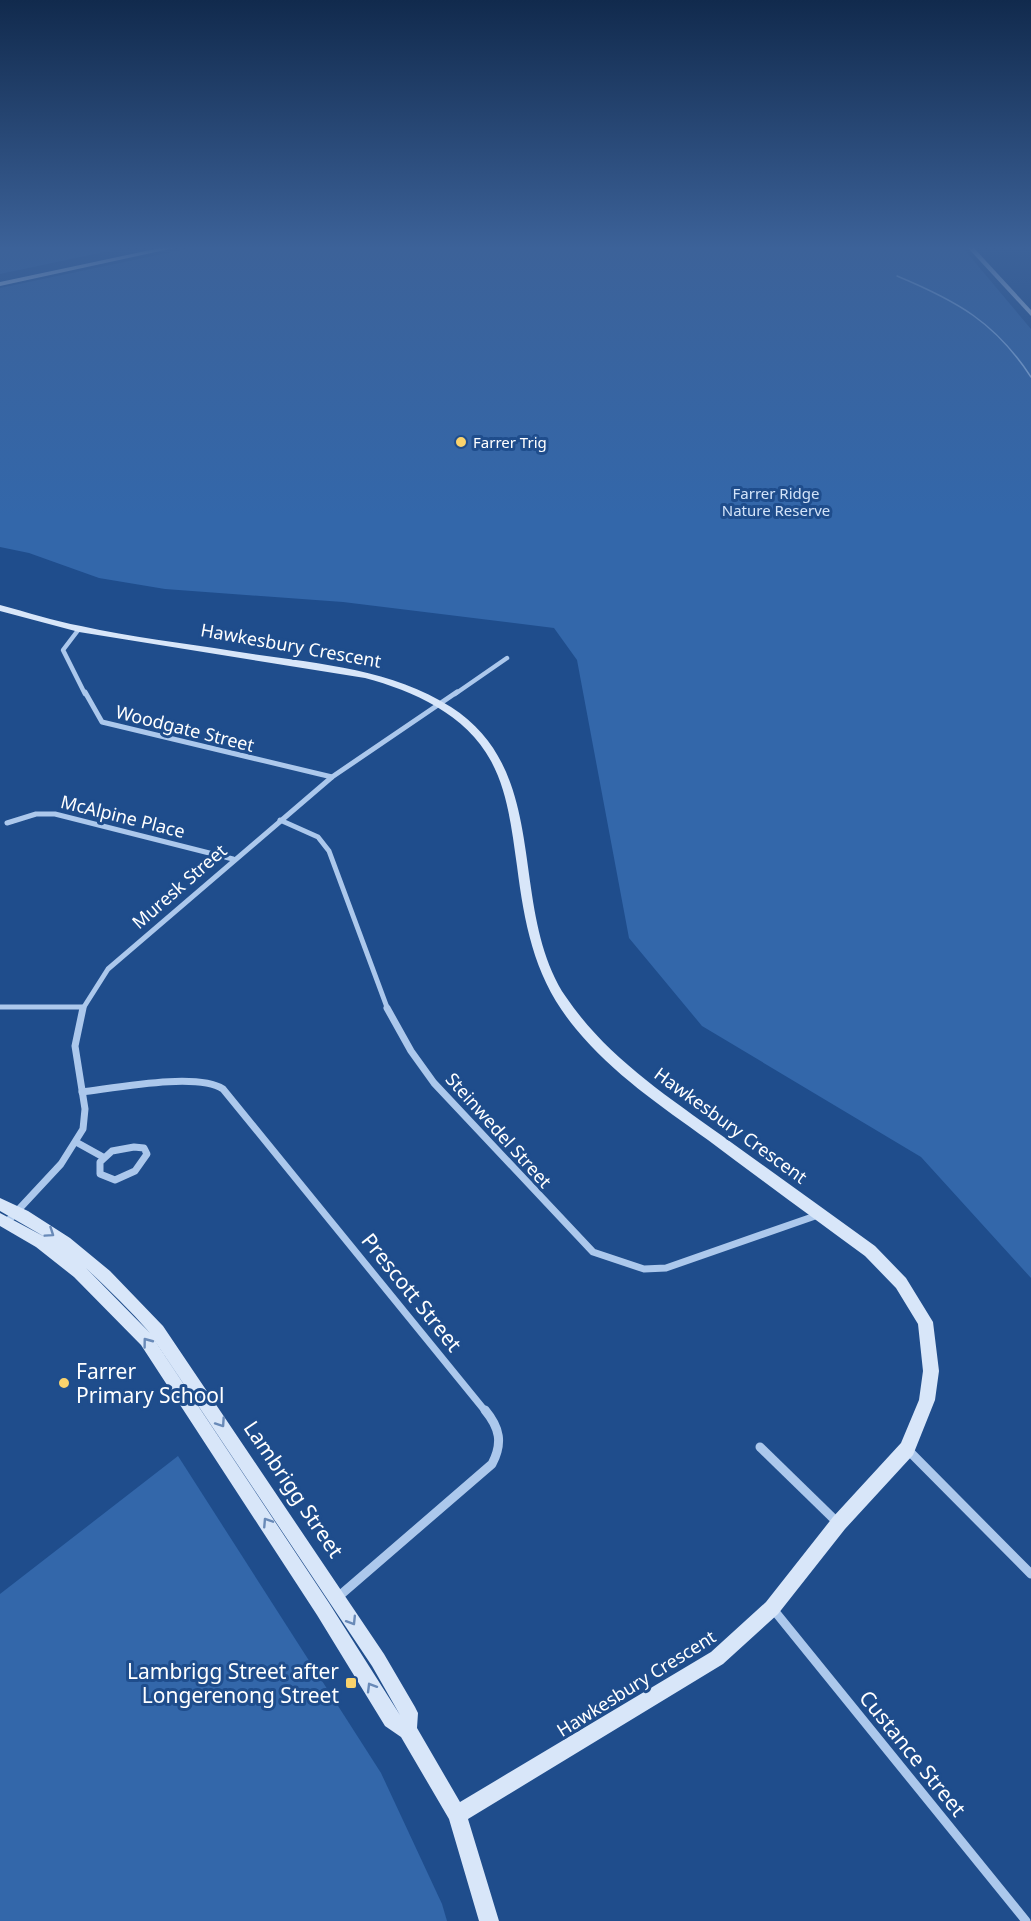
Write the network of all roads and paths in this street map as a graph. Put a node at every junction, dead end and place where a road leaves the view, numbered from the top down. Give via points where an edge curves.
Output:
1 (0, 608) edge
2 (79, 629) junction
3 (507, 658) dead end
4 (442, 704) junction
5 (332, 777) junction
6 (280, 820) junction
7 (6, 823) dead end
8 (233, 860) junction
9 (0, 1007) edge
10 (81, 1007) junction
11 (82, 1092) junction
12 (76, 1142) junction
13 (103, 1157) junction
14 (0, 1204) edge
15 (821, 1214) junction
16 (8, 1218) edge
17 (760, 1447) dead end
18 (907, 1449) junction
19 (839, 1523) junction
20 (1031, 1574) edge
21 (337, 1597) junction
22 (772, 1608) junction
23 (323, 1609) junction
24 (408, 1730) junction
25 (457, 1815) junction
26 (489, 1921) edge
27 (1026, 1921) edge

1 - 2 street, Hawkesbury Crescent
2 - 4 street, Hawkesbury Crescent via 366,675
2 - 5 street, Woodgate Street via 63,650 102,722
3 - 4 street, Muresk Street
4 - 5 street, Muresk Street
4 - 15 street, Hawkesbury Crescent via 484,743 505,780 533,936 547,972 577,1021 632,1077
5 - 6 street, Muresk Street
6 - 8 street, Muresk Street
6 - 15 street, Steinwedel Street via 318,837 329,851 387,1008 411,1051 449,1101 593,1252 644,1269 666,1268
7 - 8 street, McAlpine Place via 36,814 55,814
8 - 10 street, Muresk Street via 108,969
9 - 10 street
10 - 11 street, Muresk Street via 75,1038
11 - 12 street, Muresk Street via 86,1117
11 - 21 street, Prescott Street via 194,1080 214,1083 223,1089 493,1420 502,1442 492,1464
12 - 13 street
12 - 16 street, Muresk Street
13 - 13 street via 134,1146 144,1148 147,1154 135,1170 116,1180 100,1174
14 - 16 street, Lambrigg Street
15 - 18 street, Hawkesbury Crescent via 887,1265 915,1301 925,1322 931,1371 927,1400
16 -> 21 street, Lambrigg Street via 93,1264 158,1331
23 -> 16 street, Lambrigg Street via 146,1340 82,1274
17 - 19 street
18 - 19 street, Hawkesbury Crescent
18 - 20 street
19 - 22 street, Hawkesbury Crescent
21 - 23 street, Prescott Street
21 -> 24 street, Lambrigg Street via 409,1713
22 - 25 street, Hawkesbury Crescent via 742,1637 688,1677
22 - 27 street, Custance Street
24 -> 23 street, Lambrigg Street via 391,1720
24 - 25 street, Lambrigg Street
25 - 26 street, Lambrigg Street

